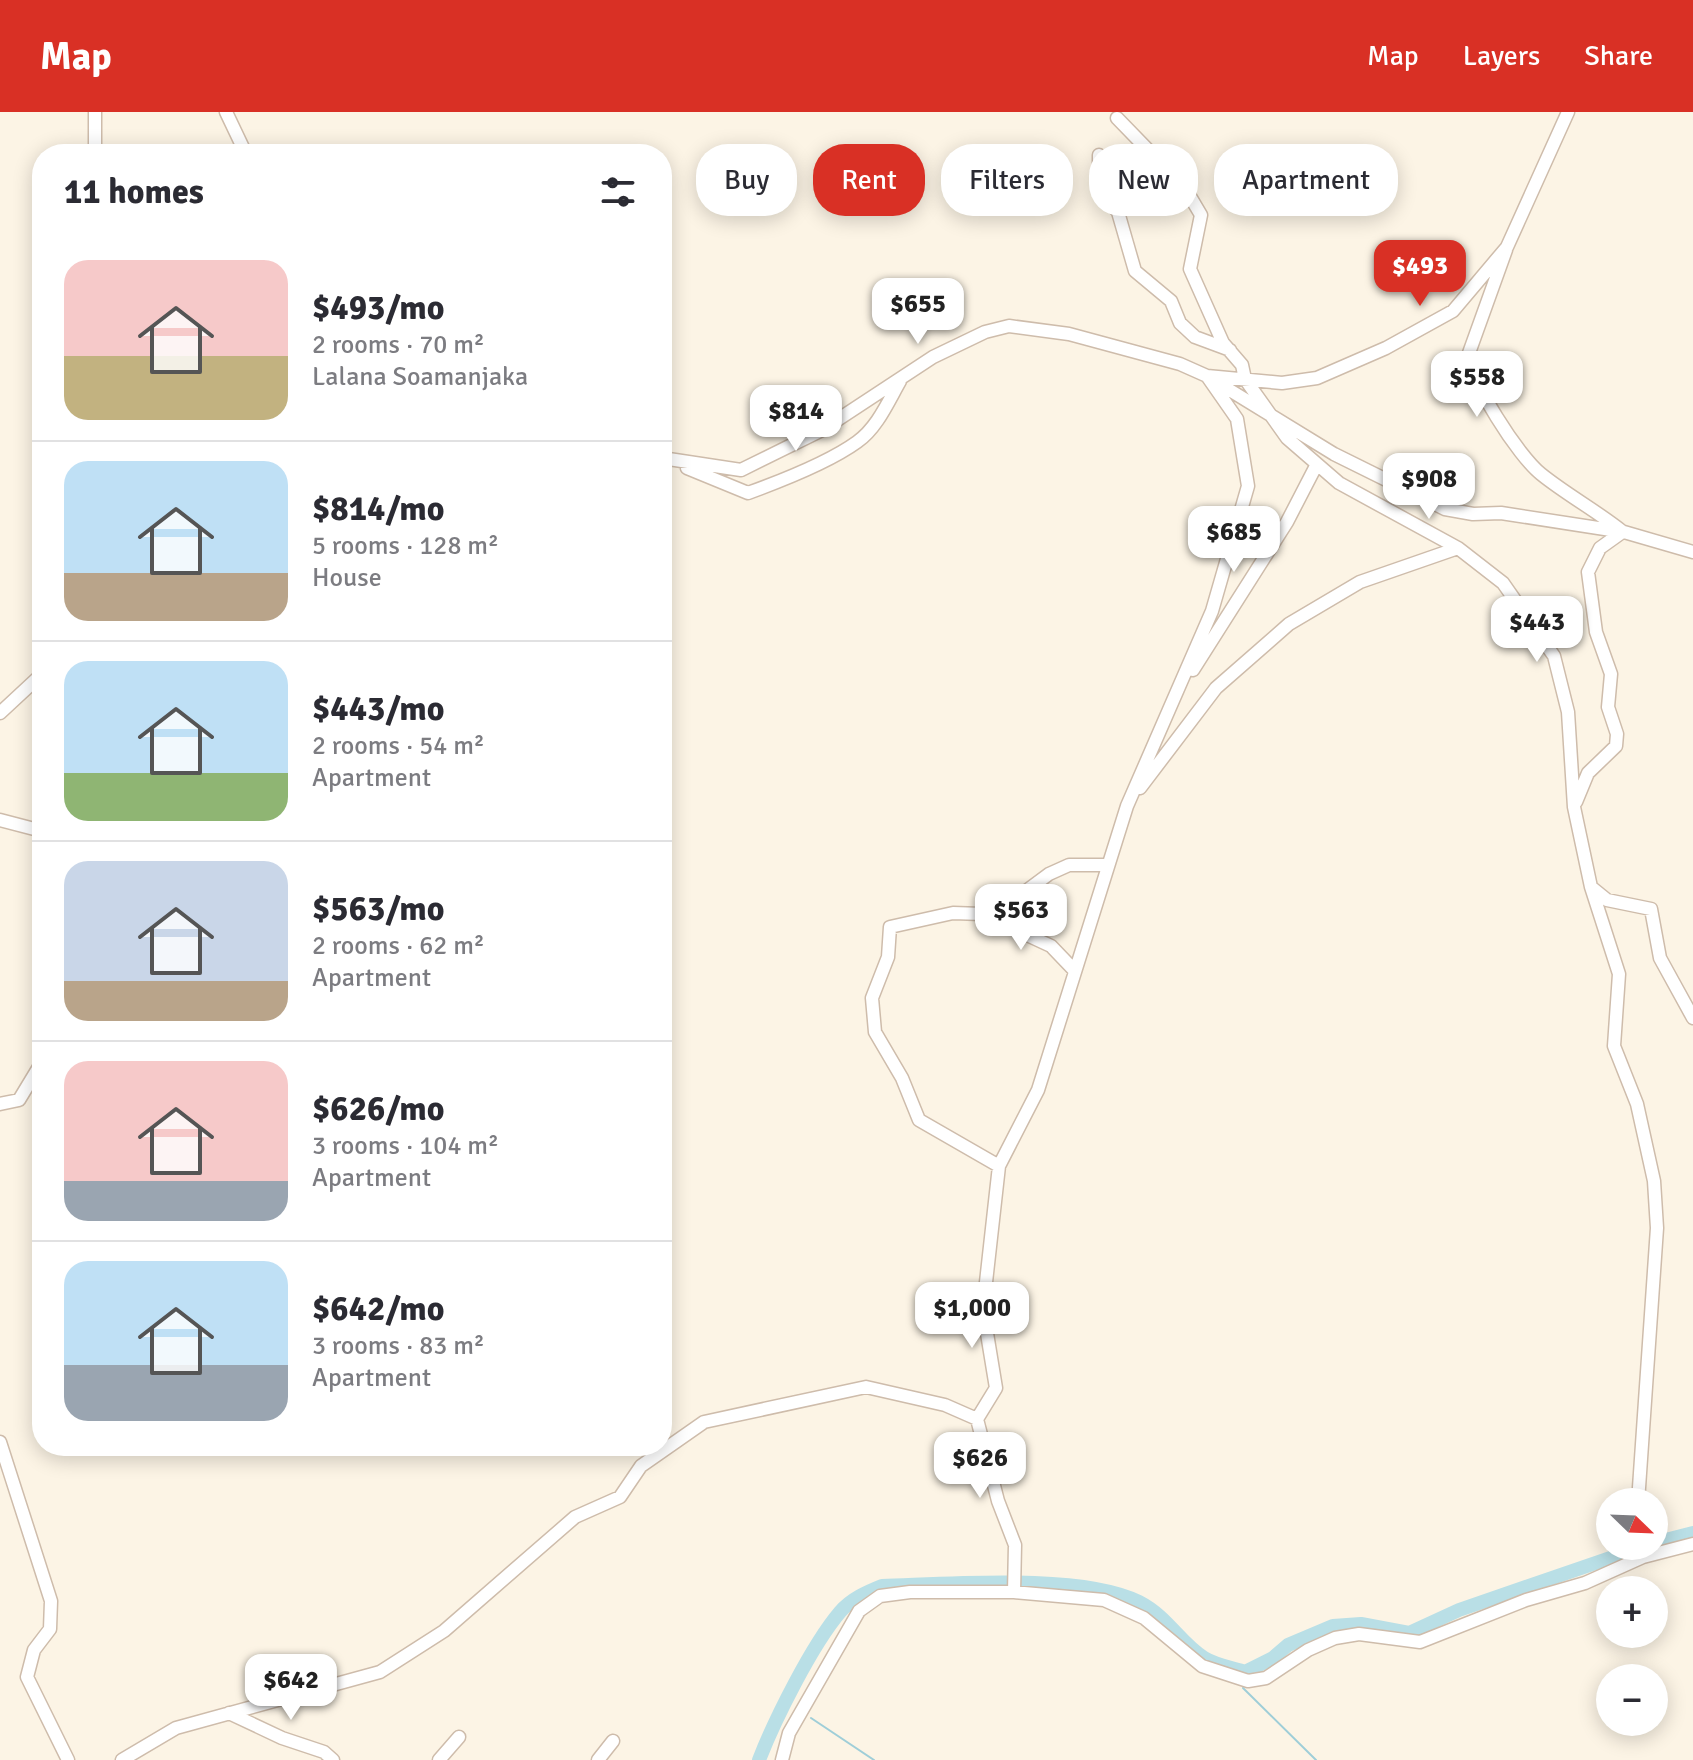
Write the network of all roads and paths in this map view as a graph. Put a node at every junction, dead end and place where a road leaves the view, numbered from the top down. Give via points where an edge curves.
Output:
1 (95, 112) edge
2 (226, 112) edge
3 (1581, 112) edge
4 (1567, 115) edge
5 (1117, 118) dead end
6 (95, 144) edge
7 (241, 144) edge
8 (1119, 216) edge
9 (1507, 247) junction
10 (1230, 350) junction
11 (1207, 376) junction
12 (901, 378) junction
13 (1245, 379) junction
14 (1266, 411) junction
15 (672, 461) edge
16 (672, 462) edge
17 (1317, 464) junction
18 (1624, 532) junction
19 (1458, 548) junction
20 (1693, 552) edge
21 (32, 683) edge
22 (1174, 698) junction
23 (0, 713) edge
24 (1127, 806) junction
25 (1574, 807) junction
26 (0, 820) edge
27 (32, 828) edge
28 (1107, 865) junction
29 (1591, 887) junction
30 (982, 914) junction
31 (1074, 970) junction
32 (1693, 1018) edge
33 (32, 1079) edge
34 (0, 1104) edge
35 (999, 1166) junction
36 (977, 1419) junction
37 (0, 1442) edge
38 (672, 1444) edge
39 (655, 1456) edge
40 (1639, 1488) edge
41 (1693, 1544) edge
42 (1014, 1586) junction
43 (229, 1713) junction
44 (459, 1737) dead end
45 (613, 1741) dead end
46 (68, 1760) edge
47 (122, 1760) edge
48 (333, 1760) edge
49 (439, 1760) edge
50 (598, 1760) edge
51 (782, 1760) edge

1 - 6 street
2 - 7 street
3 - 4 street
4 - 9 street
5 - 10 street via 1185,188 1201,215 1190,269
8 - 10 street via 1135,271 1171,301 1180,323 1195,337
9 - 13 street via 1453,311 1386,348 1317,378 1282,383
9 - 18 street via 1469,353 1469,367 1485,401 1539,473
10 - 13 street
11 - 12 street via 1069,334 1009,326 959,344
11 - 13 street
11 - 14 street
11 - 22 street via 1237,419 1248,486 1212,611
12 - 15 street via 822,430 741,470
12 - 16 street via 881,415 858,442 762,488 748,493
13 - 14 street
14 - 17 street
14 - 18 street via 1334,454 1445,509
17 - 19 street via 1339,483
17 - 22 street via 1287,522
18 - 20 street
18 - 25 street via 1600,548 1588,572 1596,632 1611,674 1608,707 1616,746 1588,773
19 - 24 street via 1360,582 1289,624 1216,688
19 - 25 street via 1503,583 1554,656 1568,712
21 - 23 street
22 - 24 street
24 - 28 street
25 - 29 street
26 - 27 street
28 - 30 street via 1069,865 1006,906
28 - 31 street
29 - 32 street via 1607,900 1651,909 1660,958
29 - 40 street via 1619,974 1614,1046 1637,1104 1654,1181 1657,1228
30 - 31 street via 1051,946
30 - 35 street via 953,913 890,927 888,957 872,998 875,1032 919,1120
31 - 35 street via 1038,1090
33 - 34 street via 19,1100
35 - 36 street via 983,1309 996,1388
36 - 38 street via 945,1405 866,1387 704,1422
36 - 42 street via 1015,1545
37 - 46 street via 51,1601 50,1629 34,1650 27,1677
39 - 43 street via 641,1466 620,1497 575,1517 444,1631 380,1672
41 - 42 street via 1643,1557 1420,1642 1359,1634 1335,1638 1266,1678 1248,1681 1202,1666 1144,1618 1104,1600
42 - 51 street via 880,1596 859,1611 789,1733
43 - 47 street via 176,1728
43 - 48 street
44 - 49 street
45 - 50 street

